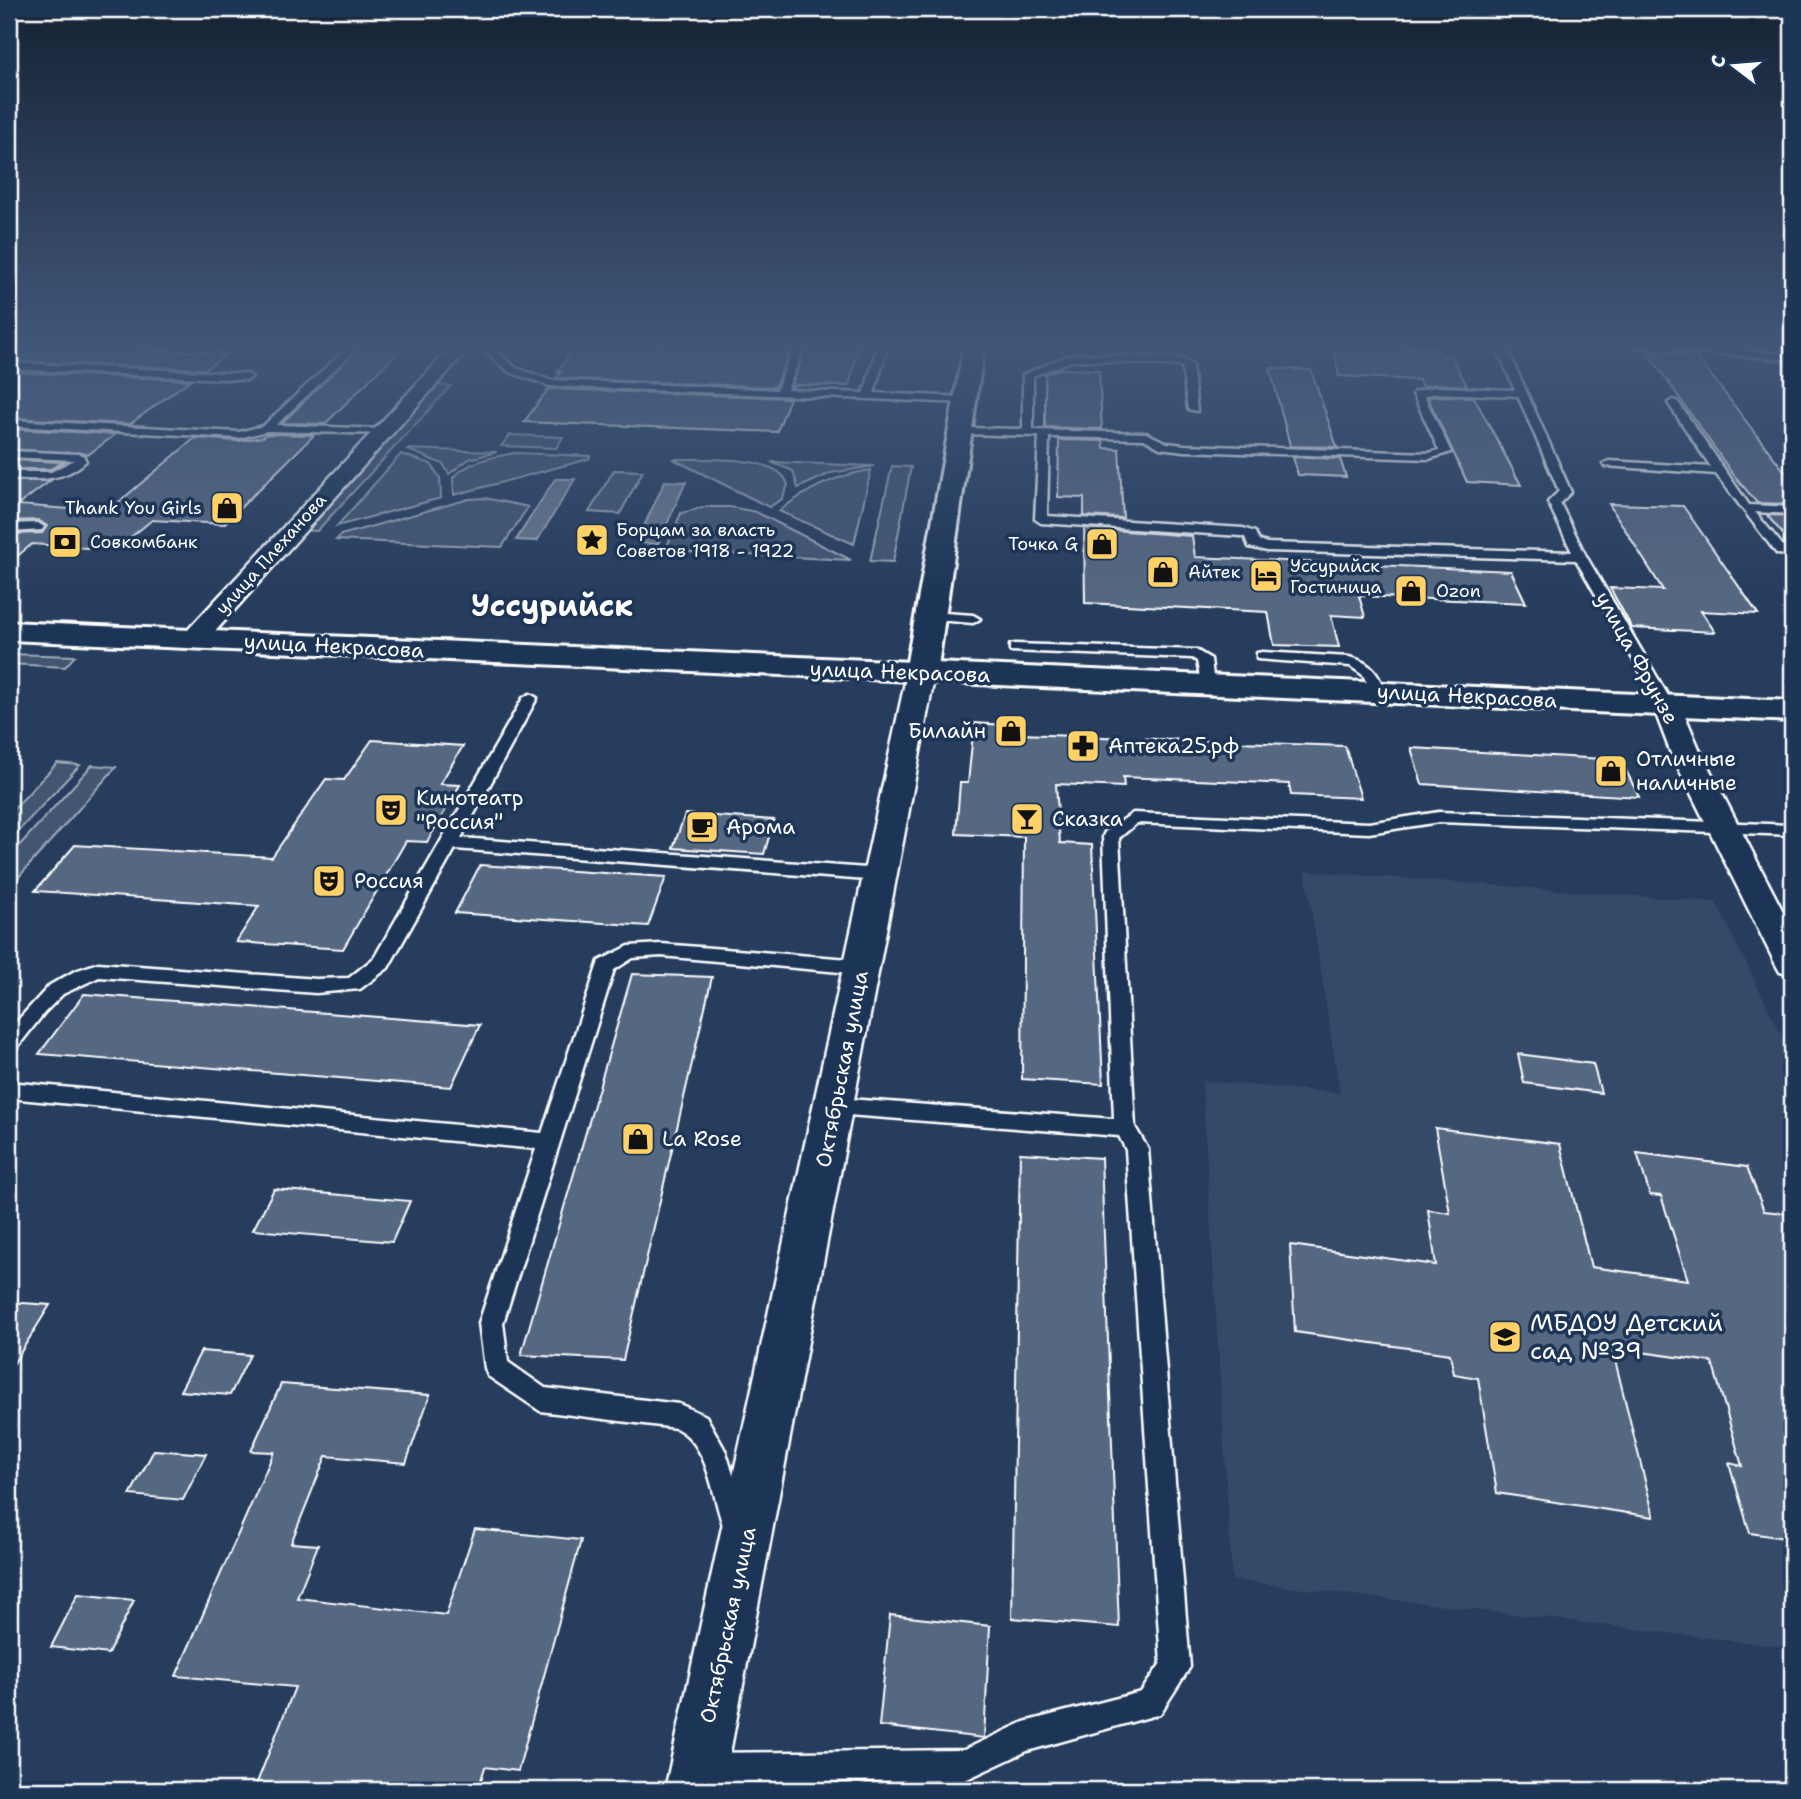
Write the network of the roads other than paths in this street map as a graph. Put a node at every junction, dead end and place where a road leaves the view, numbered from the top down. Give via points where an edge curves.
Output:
1 (123, 429) edge
2 (263, 429) edge
3 (295, 429) edge
4 (386, 429) edge
5 (1028, 429) edge
6 (1434, 429) edge
7 (1537, 429) edge
8 (1690, 429) edge
9 (962, 431) joint
10 (383, 432) junction
11 (1028, 433) junction
12 (1044, 434) junction
13 (9, 454) edge
14 (1609, 464) dead end
15 (1719, 471) junction
16 (9, 475) edge
17 (1746, 508) junction
18 (1792, 510) edge
19 (37, 527) dead end
20 (9, 528) edge
21 (1786, 551) edge
22 (1580, 556) junction
23 (1792, 564) edge
24 (930, 617) junction
25 (973, 619) dead end
26 (9, 631) edge
27 (194, 639) junction
28 (1015, 648) dead end
29 (1262, 656) dead end
30 (920, 673) junction
31 (1207, 685) junction
32 (1378, 692) junction
33 (530, 698) dead end
34 (1667, 706) junction
35 (1792, 711) edge
36 (1725, 826) junction
37 (1792, 830) edge
38 (450, 842) junction
39 (880, 875) junction
40 (1792, 963) edge
41 (862, 967) junction
42 (9, 1044) edge
43 (9, 1090) edge
44 (835, 1106) junction
45 (1125, 1128) junction
46 (550, 1142) junction
47 (743, 1550) junction
48 (696, 1779) edge

1 - 2 lane via 239,435
3 - 10 lane
4 - 10 street, улица Плеханова
5 - 11 lane
6 - 12 lane via 1445,452 1429,456 1184,448 1164,446 1146,436
7 - 22 lane, улица Фрунзе via 1565,492 1554,502
8 - 15 lane
9 - 11 lane
9 - 24 main road, Октябрьская улица
10 - 27 street, улица Плеханова
11 - 12 lane
12 - 22 lane via 1041,519 1243,532 1254,544 1268,547
13 - 16 lane via 79,457 80,461 54,476
14 - 15 lane
15 - 17 lane
17 - 18 lane
17 - 21 lane
19 - 20 lane
21 - 23 lane
22 - 34 lane, улица Фрунзе
24 - 25 lane
24 - 30 main road, Октябрьская улица
26 - 27 main road, улица Некрасова
27 - 30 main road, улица Некрасова
28 - 31 lane via 1184,652 1204,659
29 - 32 lane via 1361,664 1371,672
30 - 31 main road, улица Некрасова
30 - 39 street, Октябрьская улица
31 - 32 main road, улица Некрасова
32 - 34 main road, улица Некрасова
33 - 38 lane
34 - 35 main road, улица Некрасова
34 - 36 street, улица Фрунзе
36 - 37 lane
36 - 40 street, улица Фрунзе
36 - 45 lane via 1439,817 1369,828 1133,818 1111,836
38 - 39 lane
38 - 42 lane via 381,963 353,984 316,986 99,970 73,977 50,993
39 - 41 street, Октябрьская улица
41 - 44 street, Октябрьская улица
41 - 46 lane via 661,950 629,952 606,966
43 - 46 lane
44 - 45 lane
44 - 47 street, Октябрьская улица
45 - 48 lane via 1137,1149 1175,1667 1150,1704 1024,1737 965,1765
46 - 47 lane via 491,1323 497,1368 540,1399 679,1416 696,1425 713,1452
47 - 48 street, Октябрьская улица

